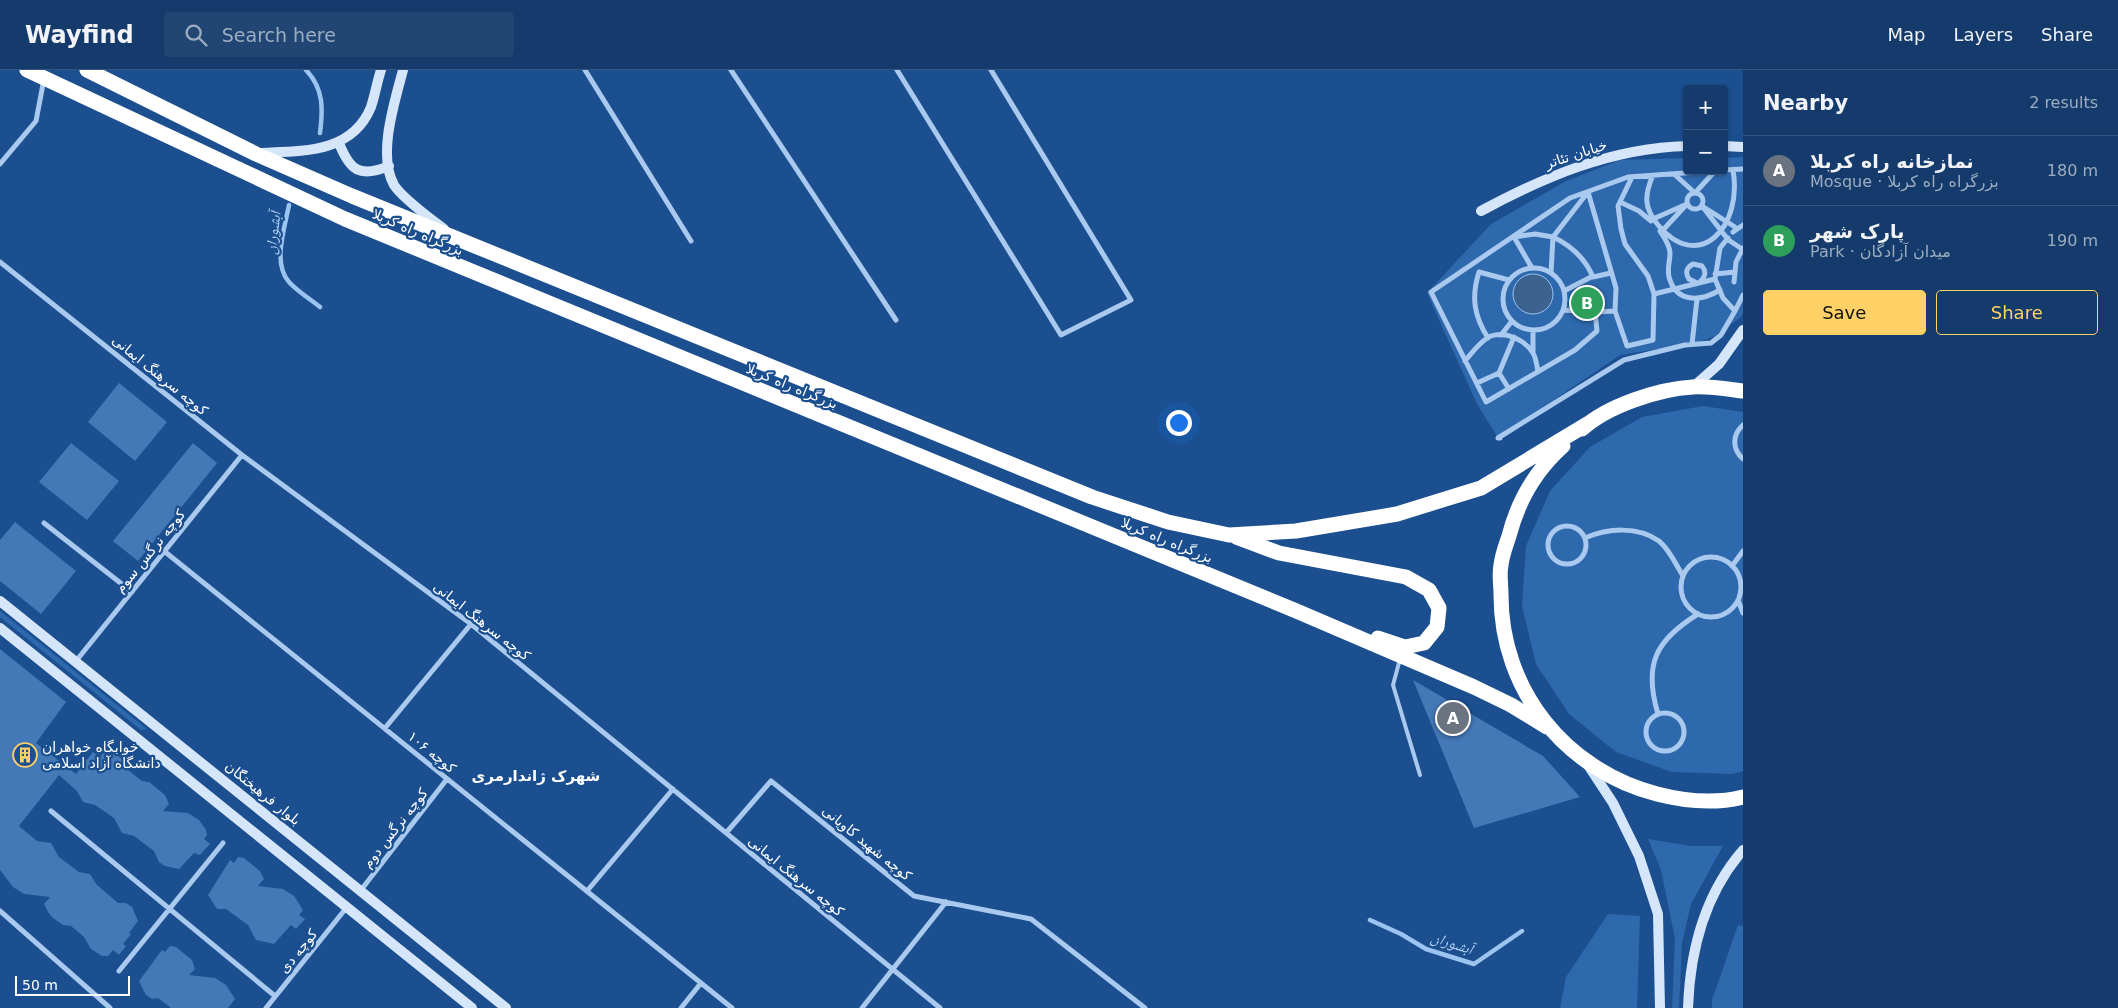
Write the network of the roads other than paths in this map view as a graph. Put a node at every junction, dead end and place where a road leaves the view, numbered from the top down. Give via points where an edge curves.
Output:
1 (27, 70) edge
2 (87, 70) edge
3 (381, 70) edge
4 (403, 70) edge
5 (585, 70) edge
6 (731, 70) edge
7 (897, 70) edge
8 (991, 70) edge
9 (44, 78) junction
10 (339, 143) junction
11 (1683, 146) edge
12 (1728, 146) edge
13 (1743, 146) edge
14 (256, 154) junction
15 (0, 164) edge
16 (388, 166) junction
17 (1743, 169) edge
18 (1728, 170) edge
19 (1734, 170) junction
20 (1683, 173) edge
21 (1674, 174) junction
22 (1654, 175) junction
23 (1711, 175) edge
24 (1632, 177) junction
25 (1741, 186) dead end
26 (1588, 192) junction
27 (1695, 193) junction
28 (1620, 202) junction
29 (1688, 204) junction
30 (1702, 206) junction
31 (1482, 211) dead end
32 (1653, 218) junction
33 (1740, 219) dead end
34 (1743, 225) edge
35 (1735, 227) junction
36 (1663, 230) junction
37 (1514, 237) junction
38 (1553, 237) junction
39 (1726, 238) junction
40 (459, 240) junction
41 (691, 241) dead end
42 (1743, 249) edge
43 (1740, 260) edge
44 (0, 262) edge
45 (1468, 267) junction
46 (1532, 268) junction
47 (1479, 272) junction
48 (1735, 272) junction
49 (1551, 273) junction
50 (1611, 273) junction
51 (1593, 276) junction
52 (1715, 276) junction
53 (1509, 280) junction
54 (1734, 282) dead end
55 (1675, 289) junction
56 (1720, 290) junction
57 (1564, 291) junction
58 (1654, 294) junction
59 (1743, 295) edge
60 (1697, 299) junction
61 (1563, 310) junction
62 (1615, 311) junction
63 (1735, 311) junction
64 (1595, 312) junction
65 (896, 320) dead end
66 (1512, 321) junction
67 (1533, 330) junction
68 (1743, 330) edge
69 (1501, 335) junction
70 (1514, 337) junction
71 (1488, 338) junction
72 (1692, 344) junction
73 (1533, 353) junction
74 (1465, 361) junction
75 (1538, 372) junction
76 (1499, 373) junction
77 (1477, 383) junction
78 (1693, 387) junction
79 (1509, 389) junction
80 (1743, 391) edge
81 (1588, 423) junction
82 (1743, 425) edge
83 (1500, 438) dead end
84 (242, 455) junction
85 (1743, 459) edge
86 (44, 523) dead end
87 (1229, 534) junction
88 (1585, 538) junction
89 (164, 551) junction
90 (1743, 551) edge
91 (1732, 566) junction
92 (1682, 576) junction
93 (132, 592) junction
94 (1738, 600) junction
95 (0, 601) edge
96 (1294, 610) junction
97 (1743, 612) edge
98 (1698, 614) junction
99 (471, 624) junction
100 (0, 628) edge
101 (1400, 657) junction
102 (76, 661) junction
103 (1658, 714) junction
104 (1548, 727) junction
105 (385, 728) junction
106 (1588, 764) junction
107 (1420, 775) dead end
108 (447, 778) junction
109 (673, 789) junction
110 (1743, 798) edge
111 (51, 811) dead end
112 (726, 833) junction
113 (222, 843) dead end
114 (1743, 850) edge
115 (361, 890) junction
116 (587, 891) junction
117 (946, 902) junction
118 (347, 907) junction
119 (170, 909) junction
120 (0, 911) edge
121 (893, 969) junction
122 (119, 971) dead end
123 (701, 983) junction
124 (276, 996) junction
125 (110, 1008) edge
126 (266, 1008) edge
127 (472, 1008) edge
128 (506, 1008) edge
129 (681, 1008) edge
130 (732, 1008) edge
131 (862, 1008) edge
132 (940, 1008) edge
133 (1146, 1008) edge
134 (1660, 1008) edge
135 (1688, 1008) edge

1 - 9 highway, بزرگراه راه کربلا
2 - 14 highway, بزرگراه راه کربلا
3 - 10 main road via 371,107 363,122
4 - 16 main road via 389,129
5 - 41 street
6 - 65 street
7 - 8 street via 1061,335 1131,300
9 - 15 street via 36,121
9 - 96 highway, بزرگراه راه کربلا via 345,219
10 - 14 main road via 326,148
10 - 16 main road via 346,162 358,171 373,173
11 - 31 main road, خیابان تئاتر via 1655,147 1593,160 1530,185
12 - 13 main road
14 - 40 highway, بزرگراه راه کربلا
16 - 40 main road via 394,185 424,214
17 - 19 street
18 - 19 street
19 - 25 street
20 - 21 street
21 - 22 street
21 - 27 street
22 - 24 street
22 - 32 street via 1647,202
23 - 27 street
24 - 26 street
24 - 28 street
26 - 37 street via 1570,198
26 - 38 street
26 - 50 street
27 - 29 street via 1689,196
27 - 30 street via 1702,198
28 - 55 street via 1649,219 1666,240 1670,253 1669,276
28 - 58 street via 1625,244 1648,276
29 - 30 street via 1693,209
29 - 32 street
29 - 36 street
30 - 35 street
30 - 39 street
32 - 36 street
33 - 35 street
34 - 39 street
35 - 39 street
36 - 39 street via 1672,239 1686,244 1702,245
37 - 38 street via 1535,234
37 - 45 street
37 - 46 street
38 - 49 street
38 - 51 street via 1581,256
39 - 42 street
39 - 52 street via 1720,248
40 - 87 highway, بزرگراه راه کربلا via 1092,497 1168,522
42 - 43 street
43 - 48 street
44 - 84 street, کوچه سرهنگ ایمانی
45 - 47 street
45 - 74 street via 1431,292
46 - 49 street
46 - 53 street via 1517,273
47 - 53 street
47 - 71 street via 1474,289 1476,314
48 - 52 street
48 - 54 street
49 - 57 street via 1562,283
50 - 51 street
50 - 62 street via 1616,288
51 - 57 street
52 - 55 street
52 - 56 street
53 - 66 street via 1502,299 1504,310
55 - 58 street
55 - 60 street
56 - 60 street
56 - 63 street
57 - 61 street via 1566,303
58 - 62 street via 1654,340 1627,346
59 - 63 street
60 - 72 street
61 - 64 street
61 - 67 street via 1549,327
62 - 64 street
63 - 72 street via 1721,335 1711,343
64 - 75 street via 1597,330 1575,350
66 - 67 street
66 - 69 street
67 - 73 street
68 - 78 main road via 1719,364
69 - 70 street
69 - 71 street
70 - 73 street
70 - 76 street
71 - 74 street
72 - 83 street via 1624,360
73 - 75 street
74 - 77 street
75 - 79 street
76 - 77 street
76 - 79 street
77 - 79 street via 1486,402
78 - 80 highway
78 - 81 highway via 1638,398
81 - 87 highway, بزرگراه راه کربلا via 1481,488 1397,514 1296,531
81 - 104 highway via 1546,461 1516,510 1500,565 1501,623 1511,660 1517,678
82 - 85 street via 1734,442
84 - 89 street, کوچه نرگس سوم
84 - 99 street, کوچه سرهنگ ایمانی
86 - 93 street
87 - 96 highway via 1278,553 1406,577 1429,590 1439,608 1437,627 1424,643 1405,647
88 - 88 street via 1571,526 1558,528 1550,536 1550,554 1565,564 1578,561 1585,551
88 - 92 street via 1618,530 1648,536 1660,542
89 - 93 street, کوچه نرگس سوم
89 - 105 street, کوچه ۱۰۶
90 - 91 street
91 - 92 street via 1717,557 1707,557 1689,566
91 - 94 street via 1741,588
92 - 98 street via 1684,602
93 - 102 street, کوچه نرگس سوم
94 - 97 street
94 - 98 street via 1726,613 1717,616
95 - 102 main road, بلوار فرهیختگان
96 - 101 highway, بزرگراه راه کربلا
98 - 103 street via 1674,630 1654,658 1651,672
99 - 105 street
99 - 109 street, کوچه سرهنگ ایمانی
100 - 118 main road
101 - 104 highway, بزرگراه راه کربلا via 1511,705
101 - 107 lane via 1393,685
102 - 115 main road, بلوار فرهیختگان
103 - 103 street via 1648,721 1647,740 1655,749 1674,749 1683,740 1681,721 1671,713
104 - 106 highway
105 - 108 street, کوچه ۱۰۶
106 - 110 highway via 1632,788 1681,800
106 - 134 main road via 1613,804 1638,856 1658,914
108 - 115 street, کوچه نرگس دوم
108 - 116 street, کوچه ۱۰۶
109 - 112 street, کوچه سرهنگ ایمانی
109 - 116 street
111 - 119 street
112 - 117 street, کوچه شهید کاویانی via 771,780 914,896
112 - 121 street, کوچه سرهنگ ایمانی
113 - 119 street
114 - 135 main road via 1716,887 1700,922 1689,979
115 - 128 main road, بلوار فرهیختگان
116 - 123 street, کوچه ۱۰۶
117 - 121 street
117 - 133 street, کوچه شهید کاویانی via 1031,919
118 - 124 street, کوچه دی
118 - 127 main road
119 - 122 street
119 - 124 street
120 - 125 street
121 - 131 street
121 - 132 street, کوچه سرهنگ ایمانی
123 - 129 street
123 - 130 street, کوچه ۱۰۶
124 - 126 street, کوچه دی

